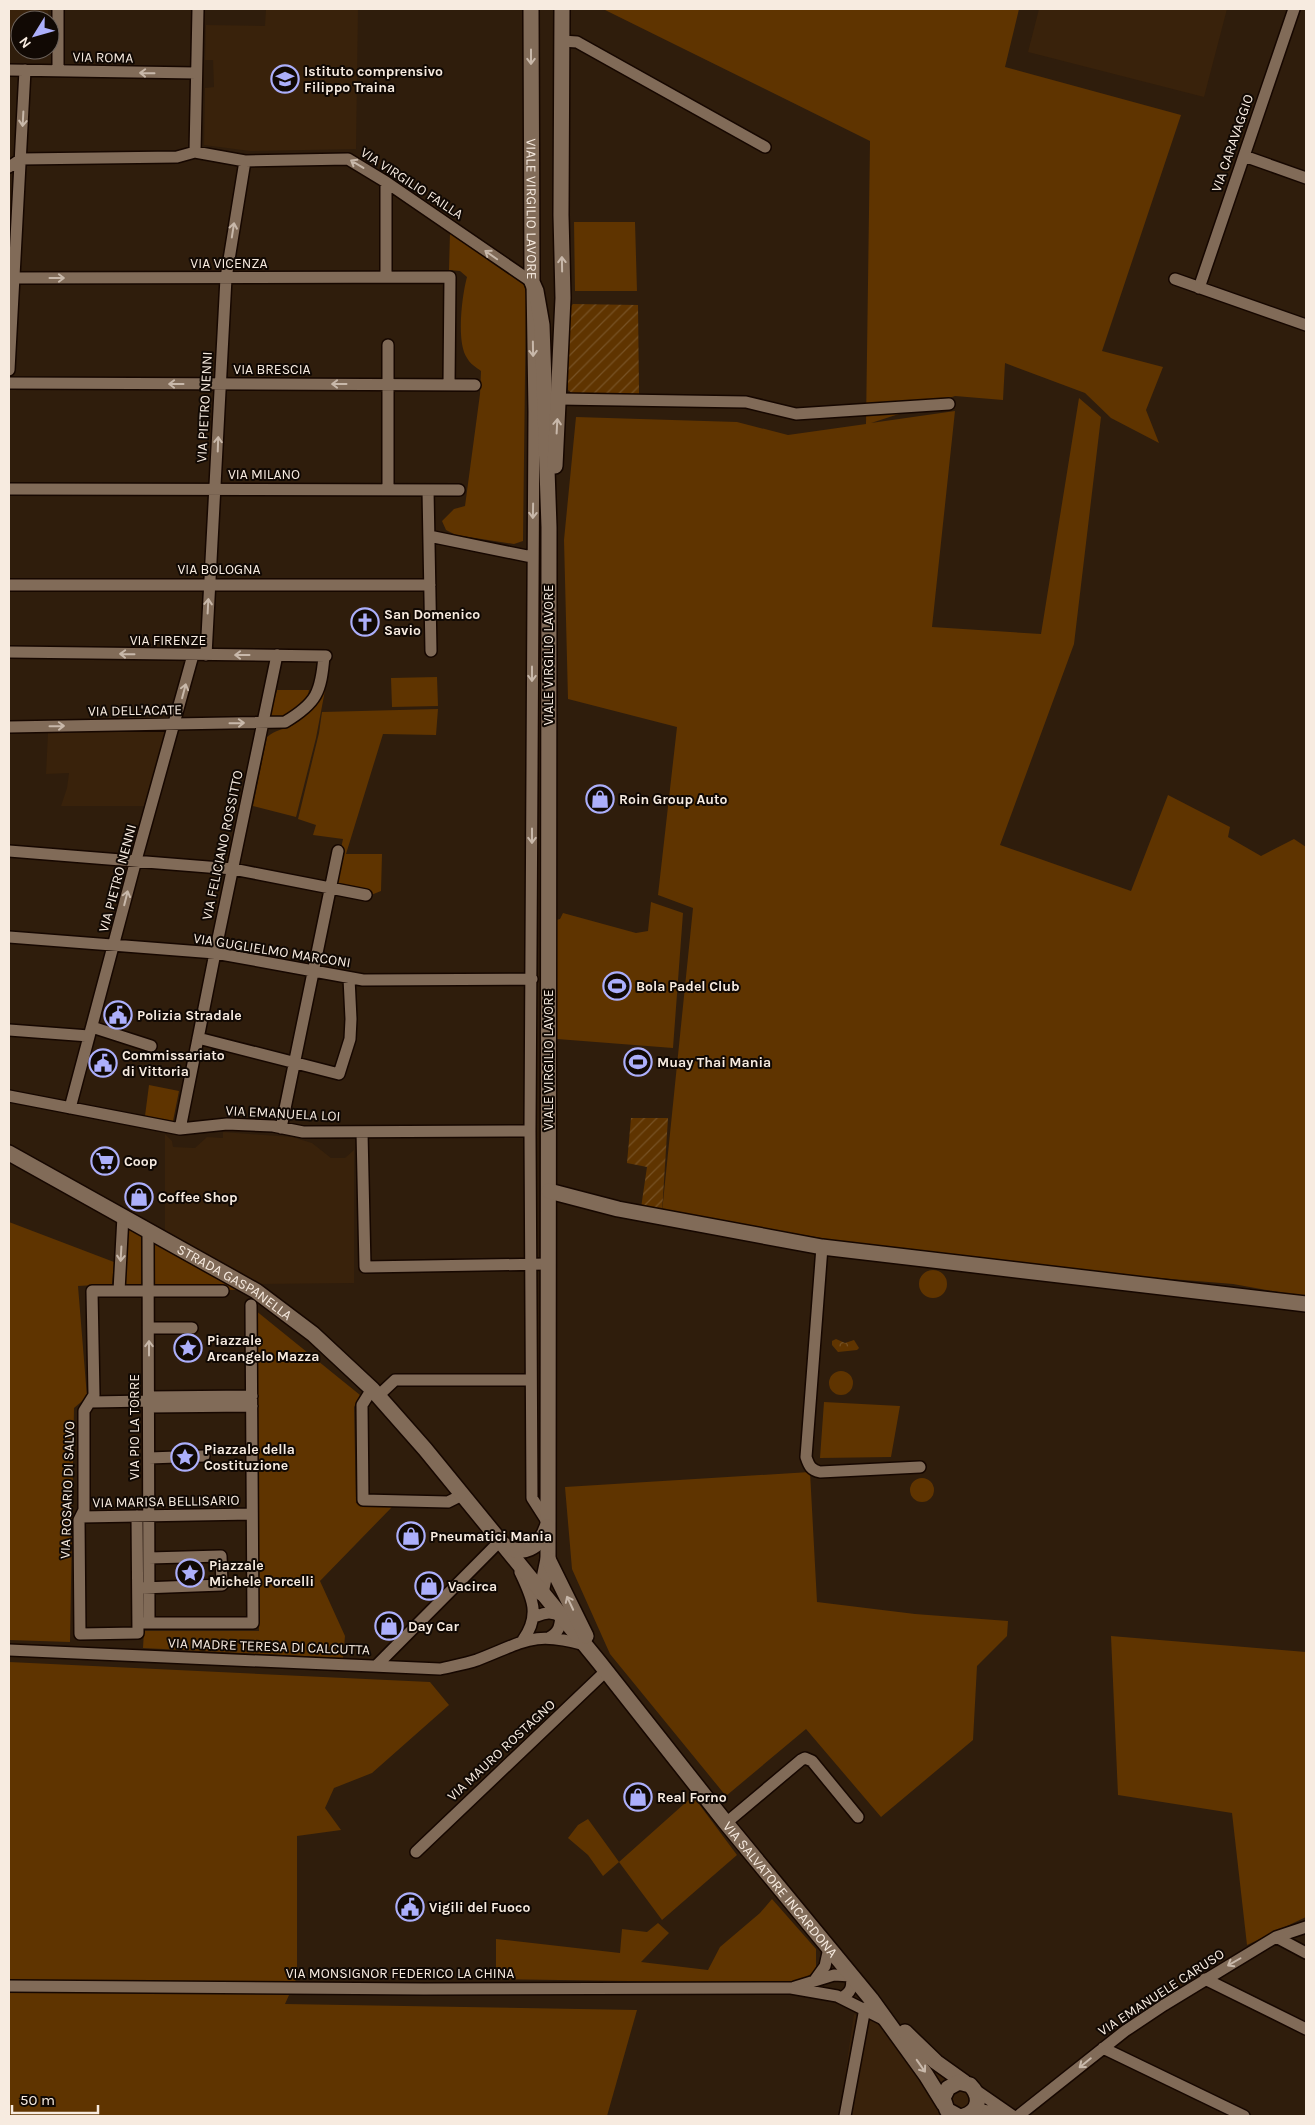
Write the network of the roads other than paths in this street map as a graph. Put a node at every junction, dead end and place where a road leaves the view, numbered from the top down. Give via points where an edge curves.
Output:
1 (58, 9) edge
2 (198, 9) edge
3 (531, 9) edge
4 (562, 9) edge
5 (1294, 9) edge
6 (562, 41) junction
7 (9, 70) edge
8 (25, 70) junction
9 (58, 71) junction
10 (196, 74) junction
11 (765, 147) dead end
12 (195, 152) junction
13 (1244, 156) junction
14 (245, 161) junction
15 (15, 166) edge
16 (1306, 178) edge
17 (386, 182) junction
18 (386, 277) junction
19 (12, 278) edge
20 (226, 278) junction
21 (1175, 279) dead end
22 (532, 282) junction
23 (1199, 288) junction
24 (1306, 325) edge
25 (388, 345) dead end
26 (9, 370) edge
27 (9, 383) edge
28 (220, 384) junction
29 (387, 385) junction
30 (449, 385) junction
31 (475, 385) dead end
32 (559, 399) junction
33 (949, 404) dead end
34 (9, 489) edge
35 (216, 490) junction
36 (388, 490) junction
37 (428, 490) junction
38 (459, 490) dead end
39 (549, 527) junction
40 (429, 536) junction
41 (532, 557) junction
42 (209, 584) junction
43 (9, 585) edge
44 (430, 585) junction
45 (431, 651) dead end
46 (9, 652) edge
47 (206, 655) junction
48 (277, 655) junction
49 (193, 656) junction
50 (325, 656) joint
51 (263, 723) junction
52 (175, 724) junction
53 (9, 727) edge
54 (9, 851) edge
55 (338, 851) dead end
56 (136, 860) junction
57 (233, 869) junction
58 (330, 887) junction
59 (366, 894) dead end
60 (9, 936) edge
61 (114, 945) junction
62 (214, 953) junction
63 (532, 961) junction
64 (548, 961) junction
65 (313, 970) junction
66 (349, 978) junction
67 (532, 979) junction
68 (9, 1030) edge
69 (91, 1031) junction
70 (198, 1038) junction
71 (151, 1046) dead end
72 (294, 1061) junction
73 (9, 1096) edge
74 (70, 1108) junction
75 (281, 1128) junction
76 (180, 1129) junction
77 (530, 1131) junction
78 (362, 1132) junction
79 (9, 1153) edge
80 (549, 1191) junction
81 (123, 1216) junction
82 (148, 1231) junction
83 (822, 1247) junction
84 (547, 1264) junction
85 (530, 1265) junction
86 (119, 1291) junction
87 (148, 1291) junction
88 (223, 1291) dead end
89 (1306, 1304) edge
90 (251, 1305) dead end
91 (149, 1328) junction
92 (192, 1328) dead end
93 (531, 1380) junction
94 (375, 1393) junction
95 (149, 1401) junction
96 (252, 1401) junction
97 (91, 1402) junction
98 (204, 1456) dead end
99 (149, 1458) junction
100 (920, 1467) dead end
101 (462, 1495) junction
102 (252, 1510) junction
103 (149, 1512) junction
104 (137, 1516) junction
105 (81, 1517) junction
106 (548, 1524) junction
107 (500, 1541) junction
108 (149, 1558) junction
109 (548, 1559) junction
110 (514, 1560) junction
111 (143, 1588) junction
112 (541, 1593) junction
113 (561, 1616) junction
114 (535, 1620) junction
115 (143, 1623) junction
116 (549, 1638) junction
117 (523, 1640) junction
118 (585, 1645) junction
119 (9, 1650) edge
120 (376, 1666) junction
121 (602, 1667) junction
122 (858, 1818) dead end
123 (726, 1823) junction
124 (416, 1852) dead end
125 (1306, 1927) edge
126 (1276, 1937) junction
127 (828, 1948) junction
128 (1306, 1953) edge
129 (851, 1976) junction
130 (1205, 1979) junction
131 (816, 1980) junction
132 (9, 1986) edge
133 (791, 1988) junction
134 (841, 1998) junction
135 (868, 2004) junction
136 (1306, 2029) edge
137 (1103, 2048) junction
138 (969, 2086) junction
139 (959, 2113) edge
140 (845, 2116) edge
141 (1014, 2116) edge
142 (1244, 2116) edge

1 - 9 street
2 - 10 street
3 -> 22 street, VIALE VIRGILIO LAVORE
4 - 6 street, VIALE VIRGILIO LAVORE
5 - 13 street, VIA CARAVAGGIO
6 - 11 street via 577,42
32 -> 6 street, VIALE VIRGILIO LAVORE via 563,298
7 - 8 street, VIA ROMA
8 - 9 street, VIA ROMA
8 -> 15 street
10 -> 9 street, VIA ROMA
10 - 12 street
12 - 14 street, VIA VIRGILIO FAILLA
12 - 15 street, VIA VIRGILIO FAILLA via 177,157
13 - 16 street
13 - 23 street, VIA CARAVAGGIO
17 -> 14 street, VIA VIRGILIO FAILLA via 348,159
20 -> 14 street, VIA PIETRO NENNI
15 - 19 street
17 - 18 street
22 -> 17 street, VIA VIRGILIO FAILLA
18 - 20 street, VIA VICENZA
18 - 30 street, VIA VICENZA via 450,277
19 -> 20 street, VIA VICENZA
19 - 26 street
20 - 28 street, VIA PIETRO NENNI
21 - 23 street
22 - 39 street, VIALE VIRGILIO LAVORE via 542,324
22 -> 41 street
23 - 24 street
25 - 29 street
28 -> 27 street, VIA BRESCIA
29 -> 28 street, VIA BRESCIA
35 -> 28 street, VIA PIETRO NENNI
29 - 30 street, VIA BRESCIA
29 - 36 street
30 - 31 street, VIA BRESCIA
32 - 33 street via 746,402 796,414
39 -> 32 street, VIALE VIRGILIO LAVORE
34 - 35 street, VIA MILANO
35 - 36 street, VIA MILANO
35 - 42 street, VIA PIETRO NENNI
36 - 37 street, VIA MILANO
37 - 38 street, VIA MILANO
37 - 40 street
39 - 64 street, VIALE VIRGILIO LAVORE
40 - 41 street
40 - 44 street
41 -> 63 street
42 - 43 street, VIA BOLOGNA
42 - 44 street, VIA BOLOGNA
47 -> 42 street, VIA PIETRO NENNI
44 - 45 street
49 -> 46 street, VIA FIRENZE
48 -> 47 street, VIA FIRENZE
47 - 49 street, VIA FIRENZE
48 - 50 street, VIA FIRENZE
48 - 51 street, VIA FELICIANO ROSSITTO
52 -> 49 street, VIA PIETRO NENNI
50 - 51 street, VIA DELL'ACATE via 322,680 316,695 303,711 285,722
52 -> 51 street, VIA DELL'ACATE
51 - 57 street, VIA FELICIANO ROSSITTO
53 -> 52 street, VIA DELL'ACATE
52 - 56 street, VIA PIETRO NENNI
54 - 56 street
55 - 58 street
56 - 57 street
61 -> 56 street, VIA PIETRO NENNI
57 - 58 street
57 - 62 street, VIA FELICIANO ROSSITTO
58 - 59 street
58 - 65 street
60 - 61 street, VIA GUGLIELMO MARCONI
61 - 62 street, VIA GUGLIELMO MARCONI
61 - 69 street, VIA PIETRO NENNI
62 - 65 street, VIA GUGLIELMO MARCONI
62 - 70 street, VIA FELICIANO ROSSITTO
63 - 64 street
63 - 67 street
64 - 80 street, VIALE VIRGILIO LAVORE
65 - 66 street, VIA GUGLIELMO MARCONI
65 - 72 street
66 - 67 street, VIA GUGLIELMO MARCONI
66 - 72 street via 350,1039 339,1074
67 - 77 street
68 - 69 street
69 - 71 street
69 - 74 street, VIA PIETRO NENNI
70 - 72 street
70 - 76 street, VIA FELICIANO ROSSITTO
72 - 75 street
73 - 74 street, VIA EMANUELA LOI
74 - 76 street, VIA EMANUELA LOI
75 - 76 street, VIA EMANUELA LOI via 227,1124
75 - 78 street, VIA EMANUELA LOI via 303,1132
77 - 78 street, VIA EMANUELA LOI
77 - 85 street
78 - 85 street via 365,1266
79 - 81 street, STRADA GASPANELLA
80 - 83 street via 618,1209
80 - 84 street, VIALE VIRGILIO LAVORE
81 - 82 street, STRADA GASPANELLA
81 -> 86 street
82 - 87 street, VIA PIO LA TORRE
82 - 94 street, STRADA GASPANELLA via 256,1291 312,1334
83 - 89 street
83 - 100 street via 808,1464 820,1472
84 - 85 street
84 - 106 street, VIALE VIRGILIO LAVORE
85 - 93 street
86 - 87 street
86 - 97 street, VIA ROSARIO DI SALVO via 92,1290 94,1395
87 - 88 street
87 - 91 street, VIA PIO LA TORRE
90 - 96 street
91 - 92 street
95 -> 91 street, VIA PIO LA TORRE
93 - 94 street via 395,1380
93 - 106 street via 532,1498
94 - 101 street, STRADA GASPANELLA
94 - 101 street via 362,1406 363,1500 448,1502
95 - 96 street
95 - 97 street
95 - 99 street, VIA PIO LA TORRE
96 - 102 street
97 - 105 street, VIA ROSARIO DI SALVO via 84,1411 84,1510
98 - 99 street
99 - 103 street, VIA PIO LA TORRE
101 - 107 street, STRADA GASPANELLA
102 - 103 street, VIA MARISA BELLISARIO
102 - 115 street via 253,1623
103 - 104 street, VIA MARISA BELLISARIO
103 - 108 street, VIA PIO LA TORRE
104 - 105 street, VIA MARISA BELLISARIO
104 - 111 street
105 - 115 street, VIA ROSARIO DI SALVO via 80,1634 138,1633
106 - 107 street via 541,1541 525,1550 507,1547
106 - 109 street, VIALE VIRGILIO LAVORE
107 - 110 street, STRADA GASPANELLA
107 - 120 street
108 - 111 street, VIA PIO LA TORRE
108 - 111 street via 221,1556 222,1585
109 - 112 street, VIALE VIRGILIO LAVORE
121 -> 109 street
110 - 112 street, STRADA GASPANELLA
110 - 114 street via 531,1596
111 - 115 street
112 - 113 street, VIA SALVATORE INCARDONA
112 - 114 street
113 - 114 street via 544,1613
113 - 116 street via 557,1633
113 - 118 street, VIA SALVATORE INCARDONA
114 - 117 street
116 - 117 street, VIA MADRE TERESA DI CALCUTTA
116 - 118 street, VIA MADRE TERESA DI CALCUTTA
117 - 120 street, VIA MADRE TERESA DI CALCUTTA via 475,1661 440,1669
118 - 121 street, VIA SALVATORE INCARDONA
119 - 120 street, VIA MADRE TERESA DI CALCUTTA
121 - 123 street, VIA SALVATORE INCARDONA
121 - 124 street, VIA MAURO ROSTAGNO
122 - 123 street via 812,1761 806,1758
123 - 127 street, VIA SALVATORE INCARDONA
125 - 126 street, VIA EMANUELE CARUSO
126 - 128 street
126 -> 130 street, VIA EMANUELE CARUSO
127 - 129 street, VIA SALVATORE INCARDONA
127 - 131 street via 825,1966
129 - 131 street via 834,1975
129 - 134 street via 851,1990
129 - 135 street, VIA SALVATORE INCARDONA
130 - 136 street
130 - 137 street, VIA EMANUELE CARUSO
131 - 133 street
132 - 133 street, VIA MONSIGNOR FEDERICO LA CHINA
133 - 134 street
134 - 135 street
135 - 138 street
135 -> 139 street via 886,2020
135 - 140 street
137 -> 141 street, VIA EMANUELE CARUSO
137 - 142 street
138 - 139 street via 978,2100
138 - 139 street via 958,2082 948,2088 943,2098
138 - 141 street
139 - 141 street via 996,2111

